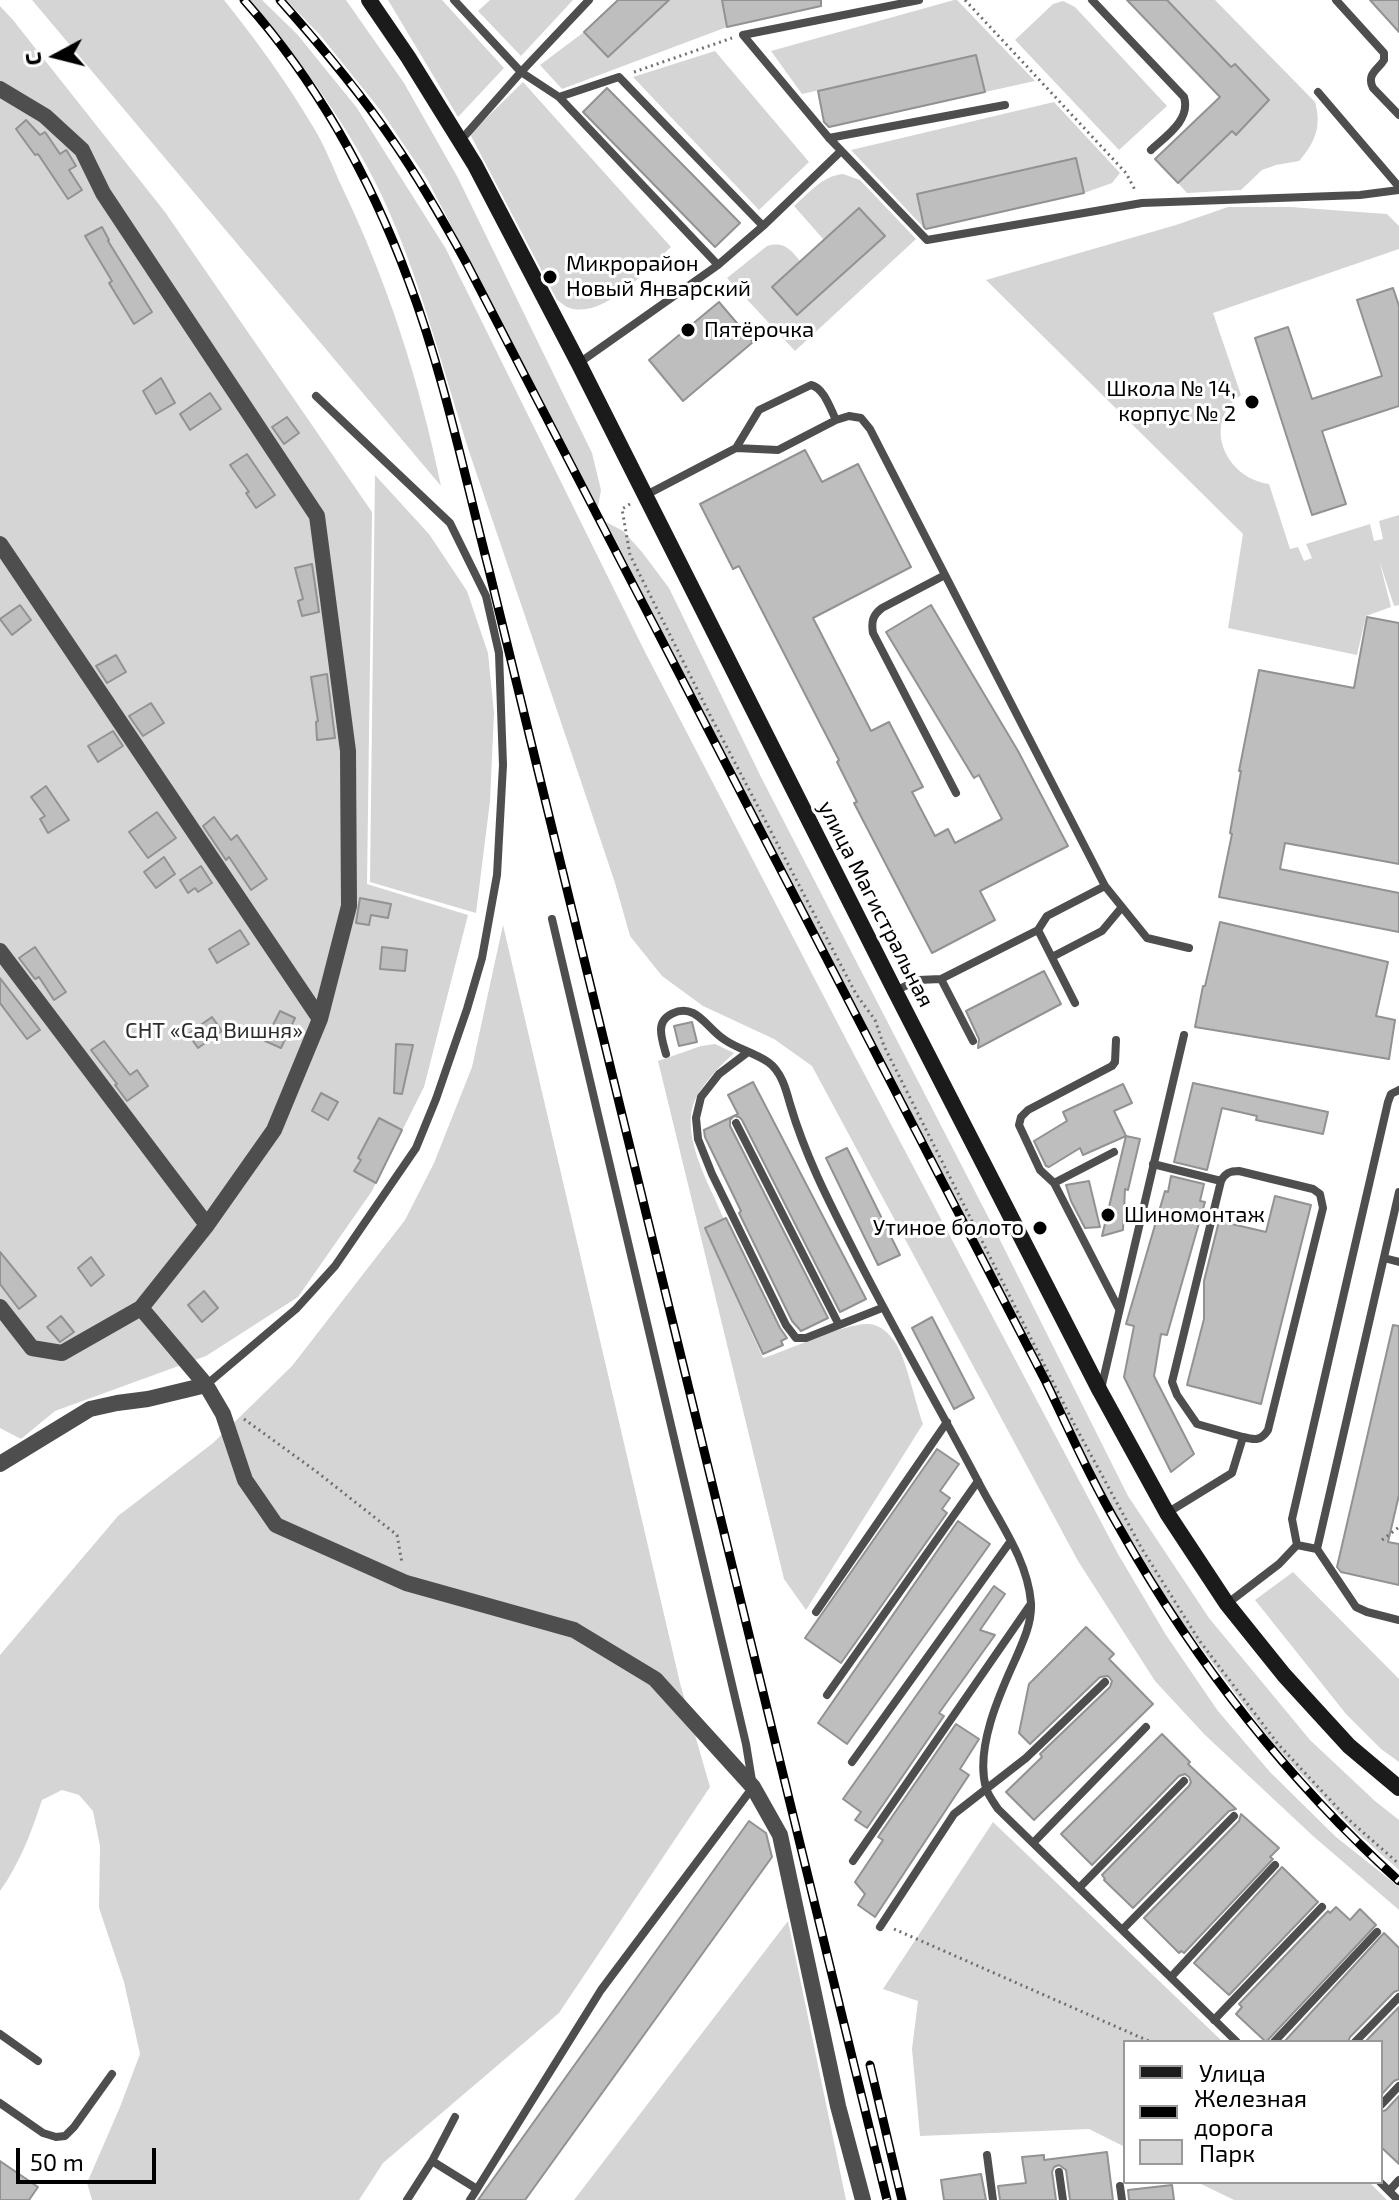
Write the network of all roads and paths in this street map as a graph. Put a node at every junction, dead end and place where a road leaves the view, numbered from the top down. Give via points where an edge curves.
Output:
1 (369, 0) edge
2 (454, 0) edge
3 (589, 0) edge
4 (919, 0) edge
5 (965, 0) edge
6 (1092, 0) edge
7 (1336, 0) edge
8 (743, 35) junction
9 (521, 72) junction
10 (619, 77) junction
11 (0, 89) edge
12 (1318, 92) dead end
13 (559, 97) junction
14 (1005, 105) dead end
15 (1399, 115) edge
16 (829, 138) junction
17 (461, 140) junction
18 (1151, 150) dead end
19 (841, 151) junction
20 (1399, 189) edge
21 (1142, 203) junction
22 (763, 226) junction
23 (718, 265) junction
24 (579, 364) junction
25 (316, 396) dead end
26 (836, 420) junction
27 (736, 448) junction
28 (645, 495) junction
29 (0, 544) edge
30 (945, 575) junction
31 (956, 793) dead end
32 (1105, 886) junction
33 (1122, 907) junction
34 (552, 919) dead end
35 (1038, 930) junction
36 (1189, 948) dead end
37 (0, 951) edge
38 (1052, 957) junction
39 (941, 979) junction
40 (895, 991) junction
41 (1075, 1003) dead end
42 (320, 1019) junction
43 (1184, 1035) dead end
44 (1116, 1040) dead end
45 (973, 1041) dead end
46 (748, 1052) junction
47 (666, 1054) dead end
48 (1399, 1090) edge
49 (736, 1123) dead end
50 (1114, 1152) dead end
51 (1153, 1164) junction
52 (1221, 1181) junction
53 (1054, 1183) junction
54 (1399, 1192) edge
55 (207, 1225) junction
56 (1384, 1258) junction
57 (1399, 1262) edge
58 (0, 1307) edge
59 (141, 1308) junction
60 (882, 1308) junction
61 (1119, 1310) junction
62 (839, 1325) junction
63 (206, 1385) junction
64 (1100, 1391) junction
65 (223, 1414) junction
66 (947, 1422) junction
67 (1243, 1437) junction
68 (0, 1464) edge
69 (978, 1481) junction
70 (1167, 1513) junction
71 (1399, 1527) edge
72 (1382, 1540) dead end
73 (1010, 1542) junction
74 (1297, 1545) junction
75 (1317, 1549) junction
76 (406, 1583) junction
77 (1031, 1604) junction
78 (1227, 1604) junction
79 (816, 1612) dead end
80 (1399, 1620) edge
81 (1105, 1682) dead end
82 (827, 1695) dead end
83 (1146, 1727) dead end
84 (852, 1762) dead end
85 (1184, 1781) dead end
86 (753, 1787) junction
87 (1399, 1788) edge
88 (986, 1789) junction
89 (1234, 1816) dead end
90 (1033, 1843) junction
91 (853, 1861) dead end
92 (1399, 1864) edge
93 (1275, 1865) dead end
94 (1079, 1888) junction
95 (1322, 1907) dead end
96 (880, 1927) dead end
97 (891, 1927) dead end
98 (1122, 1930) junction
99 (1377, 1932) dead end
100 (1171, 1977) junction
101 (1399, 1997) edge
102 (1214, 2020) junction
103 (0, 2034) edge
104 (1146, 2040) edge
105 (1235, 2040) edge
106 (1276, 2040) edge
107 (1357, 2040) edge
108 (38, 2061) dead end
109 (112, 2074) dead end
110 (1399, 2086) edge
111 (0, 2103) edge
112 (1383, 2103) edge
113 (455, 2117) dead end
114 (987, 2155) dead end
115 (432, 2161) junction
116 (1059, 2172) dead end
117 (1399, 2180) edge
118 (1382, 2184) edge
119 (1120, 2186) dead end
120 (477, 2189) junction
121 (1389, 2191) junction
122 (407, 2200) edge
123 (470, 2200) edge
124 (863, 2200) edge
125 (993, 2200) edge
126 (1063, 2200) edge
127 (1122, 2200) edge
128 (1398, 2200) edge

1 - 17 main road, улица Магистральная
2 - 9 lane
3 - 9 lane
4 - 8 lane
5 - 21 path via 1126,173
6 - 18 lane via 1184,97 1183,118
7 - 15 lane via 1384,53 1370,82
8 - 10 path
8 - 16 lane
9 - 13 lane
9 - 17 lane
10 - 13 lane
10 - 22 lane
11 - 42 street via 45,116 82,150 103,193 317,516 348,751 349,844 349,906
12 - 20 lane
13 - 23 lane
14 - 16 lane
16 - 19 lane
17 - 24 main road, улица Магистральная
19 - 21 lane via 927,240
19 - 22 lane
20 - 21 lane
22 - 23 lane
23 - 24 lane
24 - 28 main road, улица Магистральная
25 - 63 lane via 450,523 486,596 499,653 503,765 497,875 467,1009 416,1148 335,1266 296,1309
26 - 27 lane via 778,450
26 - 27 lane via 822,393 811,385 759,410
26 - 30 lane via 861,418 870,429
27 - 28 lane
28 - 40 main road, улица Магистральная
28 - 92 path via 622,509 630,555 856,994 875,1020 1128,1524 1199,1640 1278,1744
29 - 42 street
30 - 31 lane via 882,608 871,623
30 - 32 lane
32 - 33 lane
32 - 35 lane via 1047,916
33 - 36 lane via 1147,938
33 - 38 lane via 1102,931
34 - 86 lane
35 - 38 lane
35 - 39 lane
37 - 55 street
38 - 41 lane
39 - 40 lane via 918,980
39 - 45 lane
40 - 64 main road, улица Магистральная
42 - 55 street via 274,1130
43 - 51 lane
44 - 53 lane via 1112,1066 1021,1117 1021,1132 1040,1170
46 - 47 lane via 685,1011 670,1015 662,1025
46 - 60 lane via 778,1073 810,1163
46 - 62 lane via 719,1074 701,1097 698,1139 789,1332 806,1338
48 - 74 lane via 1388,1102 1292,1519
49 - 62 lane
50 - 53 lane
51 - 52 lane
51 - 61 lane
52 - 67 lane via 1172,1382 1197,1424
52 - 67 lane via 1239,1171 1313,1189 1323,1201 1268,1430 1259,1439
53 - 61 lane
54 - 56 lane
55 - 59 street
56 - 57 lane
56 - 75 lane
58 - 59 street via 32,1348 62,1353
59 - 63 street
60 - 62 lane
60 - 66 lane
61 - 64 lane
63 - 65 street
63 - 68 street via 90,1409
64 - 70 main road, улица Магистральная
65 - 76 path via 247,1420 397,1535
65 - 76 street via 245,1480 276,1525
66 - 69 lane
66 - 79 lane
67 - 70 lane via 1232,1473
69 - 73 lane
69 - 82 lane
70 - 78 main road, улица Магистральная
71 - 72 path
73 - 77 lane via 1021,1562
73 - 84 lane
74 - 75 lane
74 - 78 lane
75 - 80 lane via 1356,1607
76 - 86 street via 574,1630 655,1679
77 - 88 lane via 1027,1633 989,1729
77 - 91 lane
78 - 87 main road, улица Магистральная via 1349,1746
81 - 88 lane
83 - 90 lane
85 - 94 lane
86 - 120 lane via 601,1990
86 - 124 street via 780,1835
88 - 90 lane via 998,1809
88 - 96 lane via 954,1814
89 - 98 lane
90 - 94 lane
93 - 100 lane
94 - 98 lane
95 - 102 lane
97 - 104 path
98 - 100 lane
99 - 106 lane
100 - 102 lane
101 - 107 lane
102 - 105 lane
103 - 108 lane
109 - 111 lane via 65,2136 43,2133
110 - 112 lane
113 - 115 lane
114 - 125 lane
115 - 120 lane
115 - 122 lane
116 - 126 lane
117 - 121 lane
118 - 121 lane
119 - 127 lane
120 - 123 lane
121 - 128 lane

